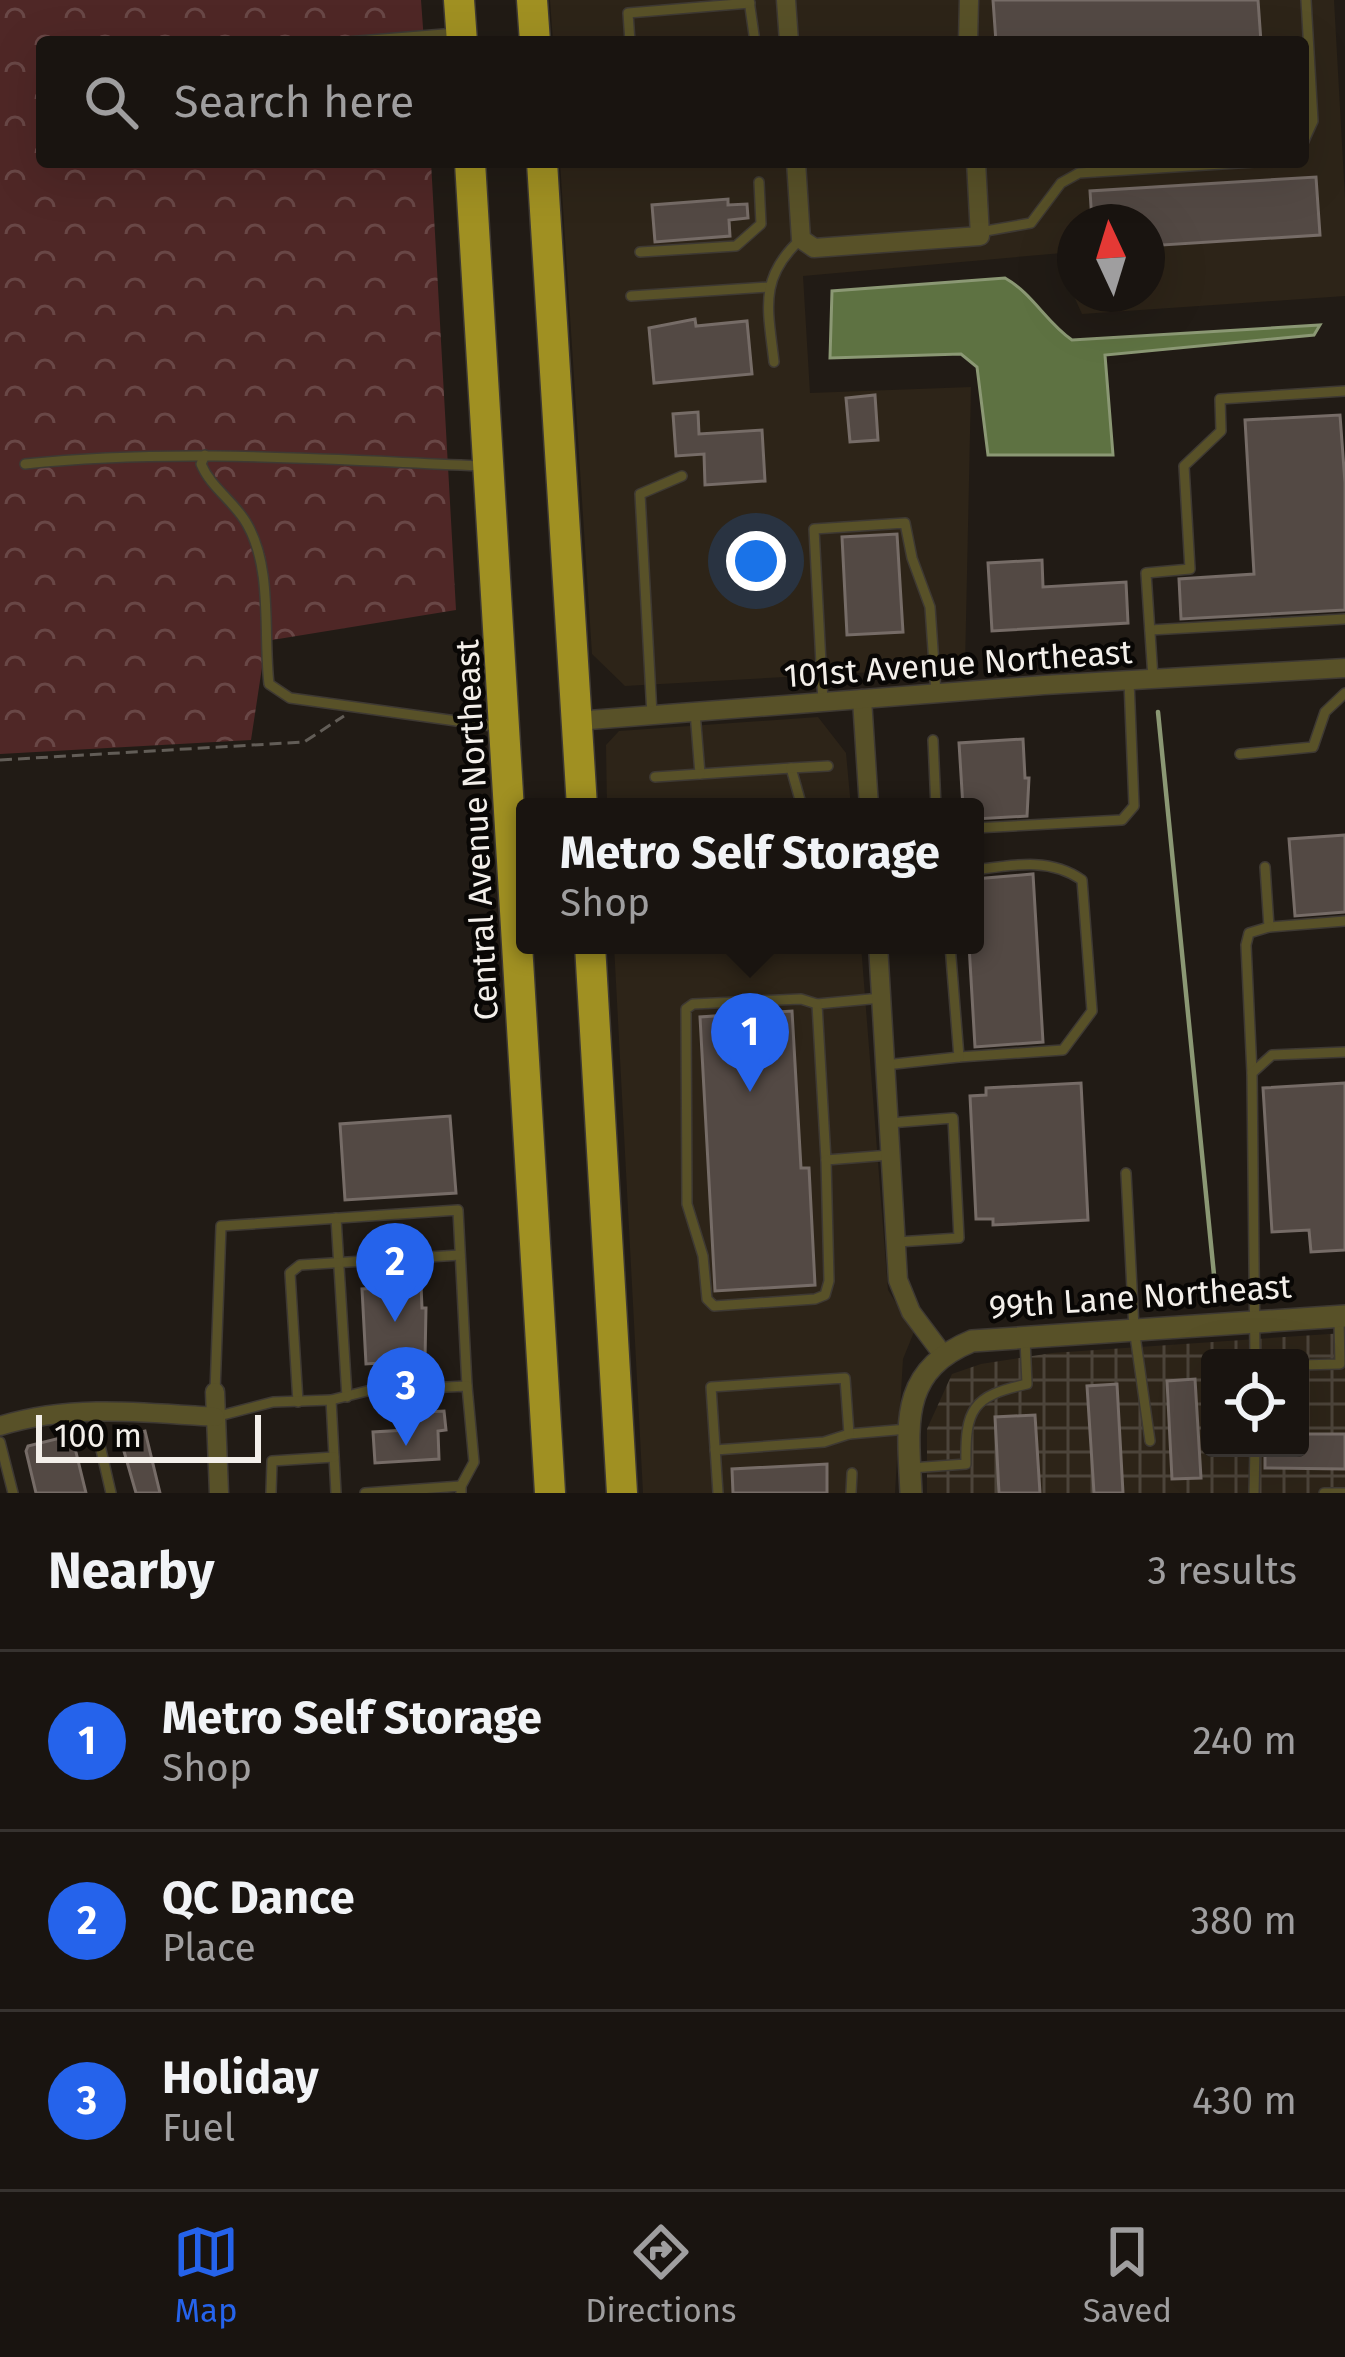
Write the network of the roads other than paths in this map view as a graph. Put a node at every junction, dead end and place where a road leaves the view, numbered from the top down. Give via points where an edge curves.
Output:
1 (459, 0) edge
2 (532, 0) edge
3 (786, 0) edge
4 (969, 0) edge
5 (1306, 0) edge
6 (750, 2) edge
7 (462, 36) edge
8 (535, 36) edge
9 (630, 36) edge
10 (754, 36) edge
11 (789, 36) edge
12 (968, 36) edge
13 (1308, 36) edge
14 (1309, 52) edge
15 (1309, 130) edge
16 (470, 168) edge
17 (542, 168) edge
18 (797, 168) edge
19 (976, 168) edge
20 (1158, 168) edge
21 (759, 182) dead end
22 (980, 232) junction
23 (807, 243) junction
24 (640, 252) dead end
25 (769, 287) junction
26 (631, 296) dead end
27 (774, 362) dead end
28 (1345, 392) edge
29 (205, 454) junction
30 (25, 464) dead end
31 (490, 466) junction
32 (682, 476) dead end
33 (1345, 620) edge
34 (1150, 630) junction
35 (1344, 669) edge
36 (1153, 680) junction
37 (1129, 681) junction
38 (1345, 692) edge
39 (936, 694) junction
40 (862, 699) junction
41 (824, 702) junction
42 (695, 712) junction
43 (652, 715) junction
44 (576, 721) junction
45 (506, 728) junction
46 (933, 740) dead end
47 (1240, 754) dead end
48 (828, 766) dead end
49 (791, 769) junction
50 (700, 774) junction
51 (655, 777) dead end
52 (580, 798) edge
53 (799, 798) edge
54 (868, 798) edge
55 (936, 798) edge
56 (984, 828) edge
57 (1265, 867) dead end
58 (984, 868) edge
59 (516, 902) edge
60 (1345, 921) edge
61 (1269, 926) junction
62 (519, 954) edge
63 (591, 954) edge
64 (879, 954) edge
65 (951, 954) edge
66 (881, 998) junction
67 (817, 1004) junction
68 (1345, 1052) edge
69 (959, 1057) junction
70 (885, 1065) junction
71 (1252, 1073) junction
72 (889, 1123) junction
73 (890, 1155) junction
74 (826, 1160) junction
75 (1126, 1173) dead end
76 (337, 1218) junction
77 (896, 1242) junction
78 (460, 1255) junction
79 (339, 1264) junction
80 (1342, 1316) edge
81 (1256, 1320) junction
82 (1134, 1328) junction
83 (1025, 1335) junction
84 (1256, 1349) edge
85 (944, 1355) junction
86 (1309, 1365) edge
87 (467, 1386) junction
88 (214, 1392) joint
89 (347, 1397) junction
90 (332, 1400) junction
91 (298, 1402) junction
92 (92, 1411) junction
93 (214, 1417) junction
94 (0, 1426) edge
95 (908, 1429) junction
96 (849, 1433) junction
97 (1150, 1441) dead end
98 (0, 1442) edge
99 (715, 1450) junction
100 (334, 1457) junction
101 (1255, 1457) edge
102 (910, 1468) junction
103 (852, 1473) dead end
104 (461, 1490) edge
105 (1345, 1492) edge
106 (13, 1493) edge
107 (111, 1493) edge
108 (219, 1493) edge
109 (271, 1493) edge
110 (336, 1493) edge
111 (365, 1493) edge
112 (550, 1493) edge
113 (622, 1493) edge
114 (718, 1493) edge
115 (851, 1493) edge
116 (900, 1493) edge
117 (913, 1493) edge
118 (1254, 1493) edge
119 (1324, 1493) edge

1 - 7 highway
2 - 8 highway
3 - 11 street
4 - 12 street
5 - 13 lane
6 - 9 lane via 628,14
6 - 10 lane
14 - 15 lane
16 - 31 highway, Central Avenue Northeast
17 - 44 highway
18 - 23 street
19 - 22 street
20 - 22 lane via 1078,173 1031,223
21 - 24 lane via 761,224 736,247
22 - 23 street
23 - 25 lane via 783,255
25 - 26 lane
25 - 27 lane
28 - 34 lane via 1220,399 1222,431 1184,466 1190,569 1146,573
29 - 30 lane
29 - 31 lane
29 - 45 lane via 206,477 247,523 256,548 269,684 290,698
31 - 45 highway, Central Avenue Northeast
32 - 43 lane via 640,494
33 - 34 lane
34 - 36 lane
35 - 36 street, 101st Avenue Northeast
35 - 38 lane
36 - 37 street, 101st Avenue Northeast
37 - 39 street, 101st Avenue Northeast
37 - 56 lane via 1134,806 1122,820
38 - 47 lane via 1325,712 1313,747
39 - 40 street, 101st Avenue Northeast
39 - 41 lane via 930,607 905,523 814,530
40 - 41 street, 101st Avenue Northeast
40 - 54 street
41 - 42 street, 101st Avenue Northeast
42 - 43 street, 101st Avenue Northeast
42 - 50 lane
43 - 44 street, 101st Avenue Northeast
44 - 52 highway
45 - 59 highway, Central Avenue Northeast
46 - 55 lane
48 - 49 lane
49 - 50 lane
49 - 53 lane
50 - 51 lane
57 - 61 lane
58 - 69 lane via 1064,867 1082,880 1092,1011 1064,1050
60 - 61 lane
61 - 71 lane via 1249,933 1246,945
62 - 112 highway, Central Avenue Northeast
63 - 113 highway
64 - 66 street
65 - 69 lane
66 - 67 lane
66 - 70 street
67 - 74 lane
67 - 74 lane via 686,1009 687,1204 714,1306 825,1294
68 - 71 lane via 1272,1055
69 - 70 lane
70 - 72 street
71 - 81 lane
72 - 73 street
72 - 77 lane via 953,1118 959,1238
73 - 74 lane
73 - 77 street
75 - 82 lane
76 - 78 lane via 458,1210
76 - 79 lane
76 - 88 lane via 221,1226
77 - 85 street via 898,1280 911,1312
78 - 79 lane
78 - 87 lane
79 - 89 lane
79 - 91 lane via 300,1265 290,1274
80 - 81 street, 99th Lane Northeast
80 - 86 lane via 1340,1364
81 - 82 street, 99th Lane Northeast
81 - 84 lane
82 - 83 street, 99th Lane Northeast
82 - 97 lane
83 - 85 street, 99th Lane Northeast via 972,1341
83 - 102 lane via 1027,1384 975,1405 966,1464
85 - 95 street via 919,1384
87 - 89 lane
87 - 104 lane via 474,1462
88 - 93 street
89 - 90 lane
90 - 91 lane
90 - 100 lane
91 - 93 lane
92 - 93 street
92 - 94 street
92 - 107 lane
93 - 108 street
95 - 96 lane
95 - 102 street
96 - 99 lane
96 - 99 lane via 845,1378 711,1387
98 - 106 lane
99 - 114 lane
100 - 109 lane via 272,1461
100 - 110 lane
101 - 118 lane
102 - 116 street
102 - 117 street
103 - 115 lane
104 - 111 lane
105 - 119 lane

